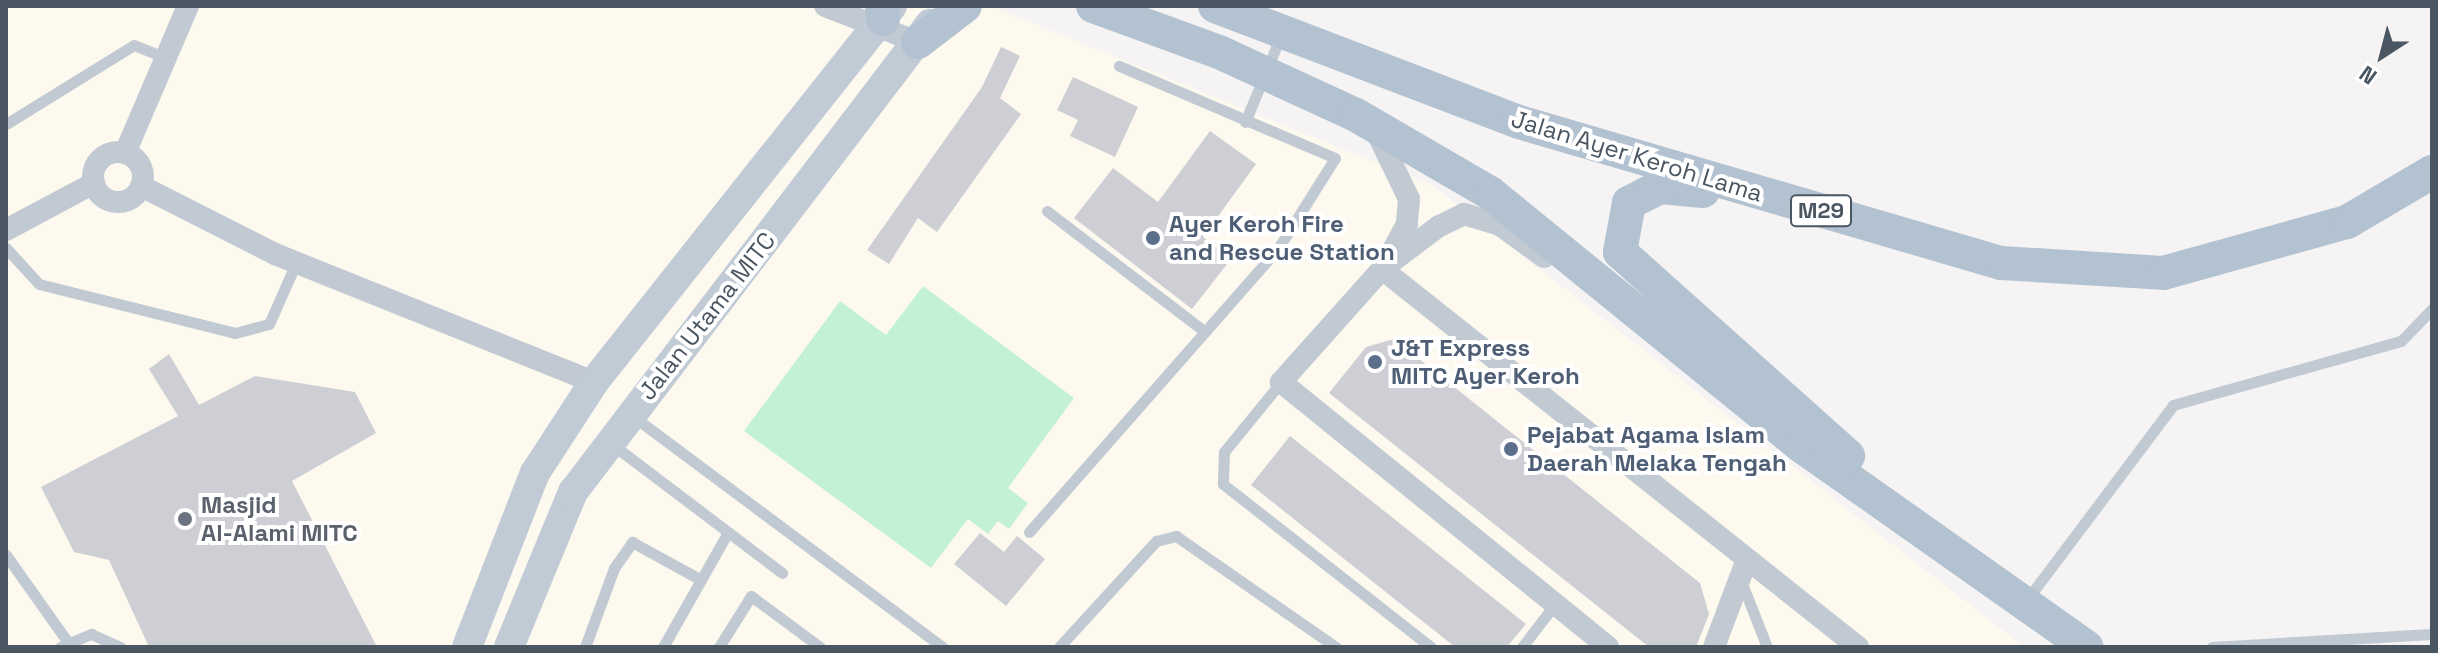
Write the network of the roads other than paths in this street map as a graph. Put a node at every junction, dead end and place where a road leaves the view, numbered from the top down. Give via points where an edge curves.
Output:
1 (188, 6) edge
2 (825, 6) edge
3 (943, 6) edge
4 (965, 6) edge
5 (1093, 6) edge
6 (1215, 6) edge
7 (884, 14) edge
8 (1283, 31) junction
9 (918, 42) junction
10 (167, 58) junction
11 (1119, 66) dead end
12 (1270, 75) junction
13 (1245, 122) junction
14 (6, 124) edge
15 (1373, 125) junction
16 (125, 153) junction
17 (2432, 172) edge
18 (94, 183) junction
19 (141, 186) junction
20 (1047, 211) dead end
21 (6, 230) edge
22 (1937, 245) junction
23 (6, 248) edge
24 (296, 263) junction
25 (1382, 269) junction
26 (2432, 309) edge
27 (1205, 332) junction
28 (594, 382) junction
29 (1281, 382) junction
30 (631, 414) junction
31 (609, 442) junction
32 (1803, 447) junction
33 (1029, 532) dead end
34 (727, 534) junction
35 (6, 555) edge
36 (1743, 568) junction
37 (782, 573) dead end
38 (696, 577) junction
39 (1982, 577) junction
40 (1555, 604) junction
41 (2023, 604) junction
42 (2432, 634) edge
43 (64, 644) edge
44 (120, 647) edge
45 (467, 647) edge
46 (509, 647) edge
47 (585, 647) edge
48 (663, 647) edge
49 (719, 647) edge
50 (820, 647) edge
51 (943, 647) edge
52 (1059, 647) edge
53 (1336, 647) edge
54 (1431, 647) edge
55 (1522, 647) edge
56 (1608, 647) edge
57 (1714, 647) edge
58 (1767, 647) edge
59 (1858, 647) edge
60 (2086, 647) edge
61 (2212, 647) edge

1 - 10 street
2 - 7 street
3 - 9 main road, Jalan Utama MITC
4 - 9 main road
5 - 12 main road
6 - 8 main road, Jalan Ayer Keroh Lama / M29
7 - 9 street
7 - 28 main road
8 - 12 lane
8 - 22 main road, Jalan Ayer Keroh Lama / M29 via 1519,122
9 - 30 main road, Jalan Utama MITC
10 - 14 lane via 134,45
10 - 16 street
11 - 13 lane
12 - 13 lane
12 - 15 main road
13 - 27 lane via 1335,158 1279,247
15 - 25 street via 1401,170 1409,199 1407,224
15 - 32 main road via 1490,193
16 - 18 street via 105,156
16 - 19 street via 141,166
17 - 22 main road, Jalan Ayer Keroh Lama / M29 via 2347,222 2163,273 2001,263
18 - 19 street via 116,201
18 - 21 street
19 - 24 street
20 - 27 lane
22 - 39 main road via 1660,187 1629,203 1620,227 1620,252 1642,279
23 - 24 lane via 39,284 235,333 269,324
24 - 28 street
25 - 29 street
25 - 32 street via 1464,214 1500,225
25 - 36 street
26 - 41 lane via 2401,341 2173,405
27 - 33 lane
28 - 45 main road via 535,473
29 - 40 street
29 - 54 lane via 1224,452 1223,484
30 - 31 main road, Jalan Utama MITC
30 - 51 lane
31 - 34 lane
31 - 46 main road, Jalan Utama MITC via 573,492
32 - 39 main road
34 - 37 lane
34 - 38 lane
35 - 43 lane
36 - 57 street
36 - 58 lane
36 - 59 street
38 - 47 lane via 632,542 614,568
38 - 48 lane
39 - 41 main road
40 - 55 lane
40 - 56 street
41 - 60 main road
42 - 61 lane
43 - 44 lane via 91,634
49 - 50 lane via 751,596
52 - 53 lane via 1156,541 1176,536

